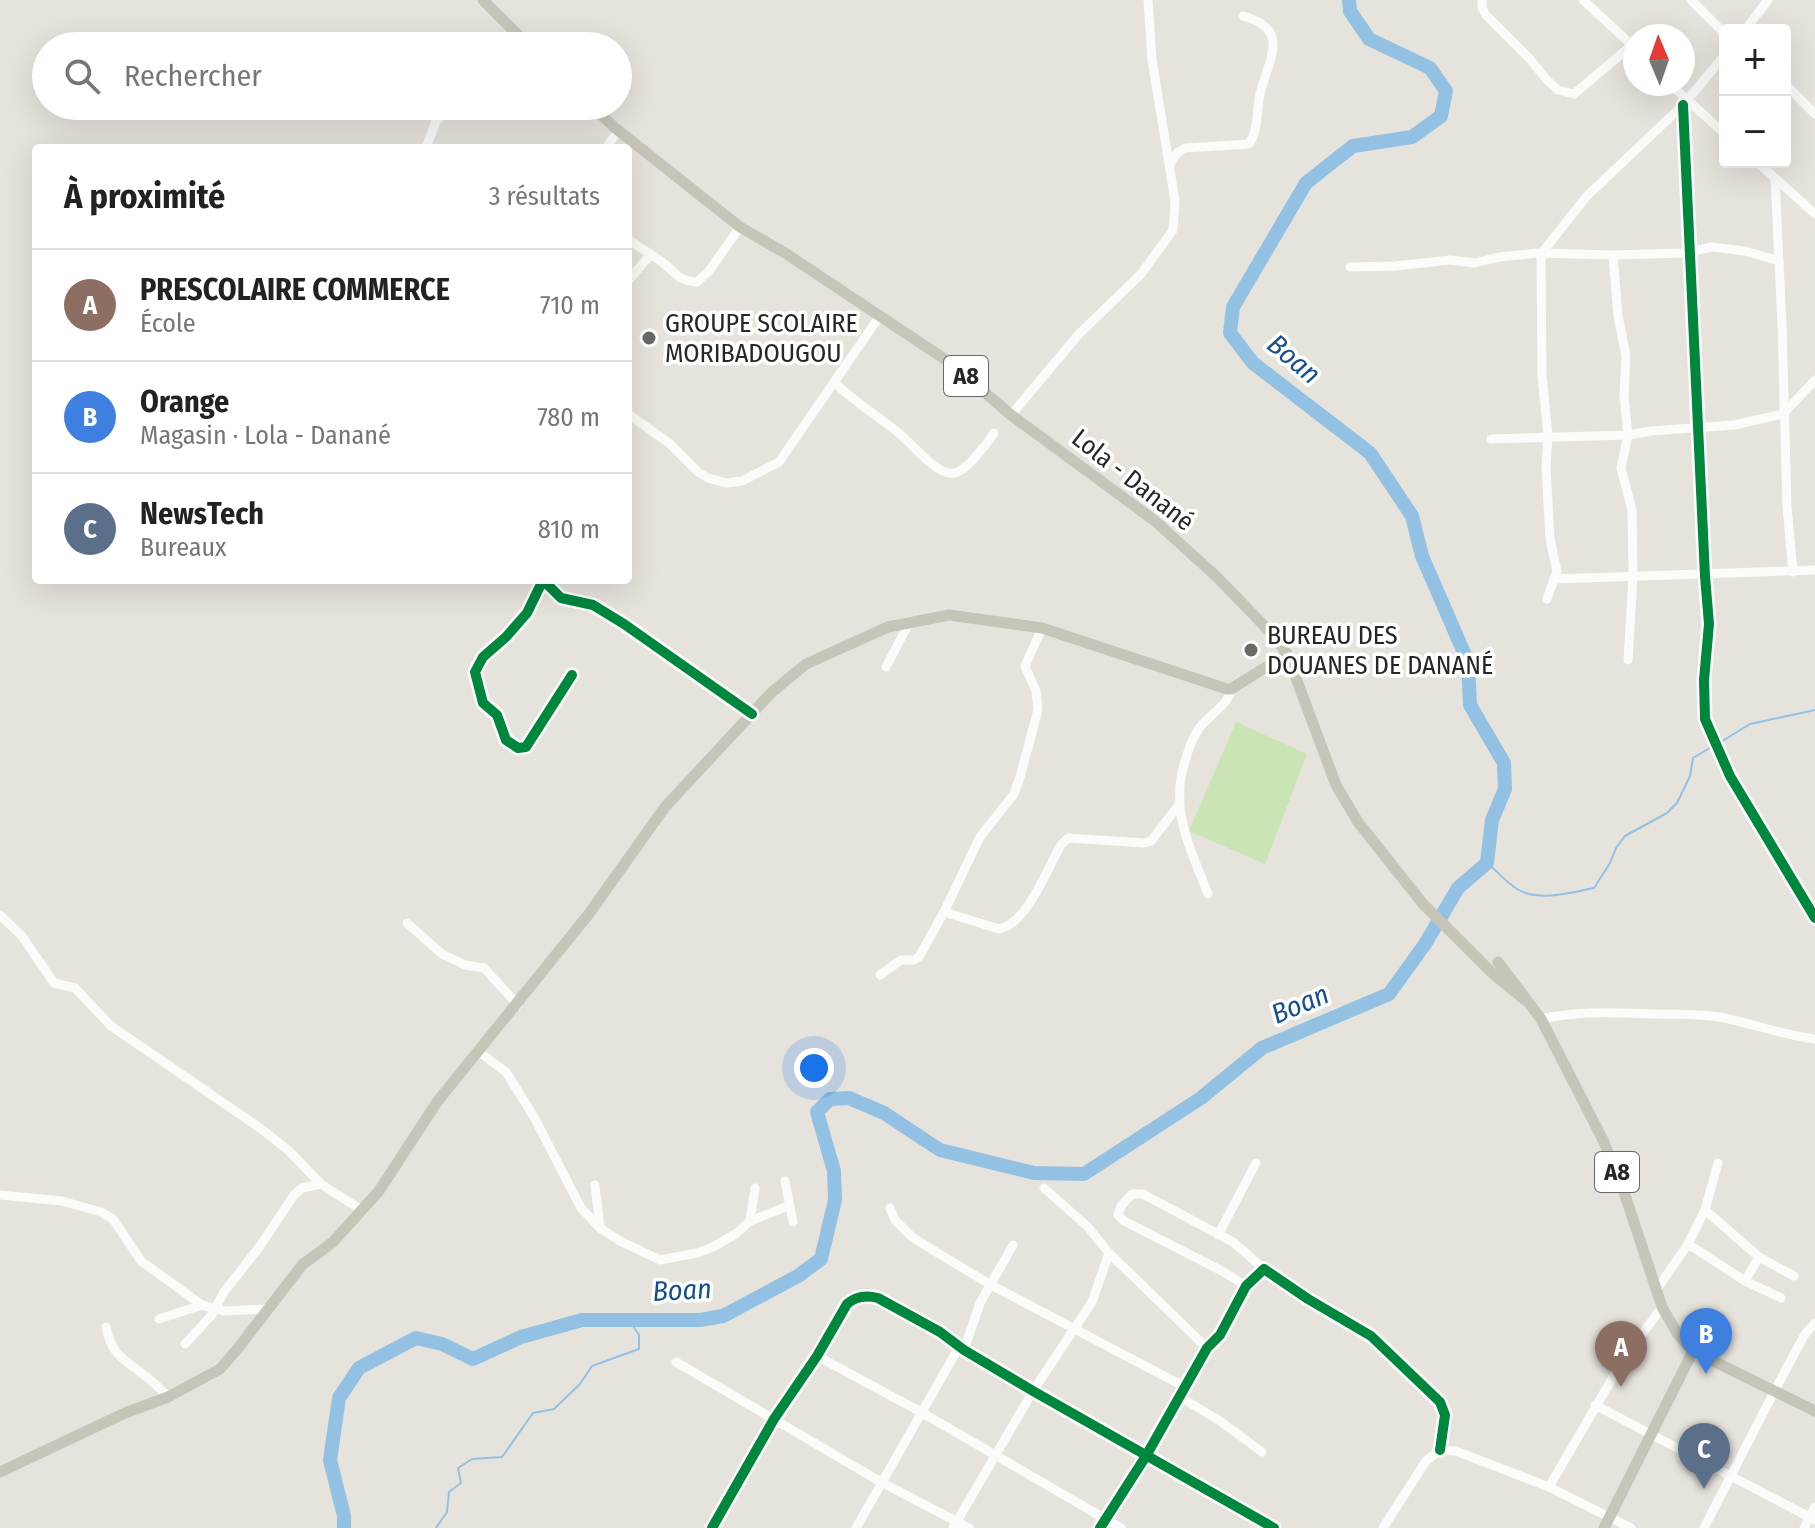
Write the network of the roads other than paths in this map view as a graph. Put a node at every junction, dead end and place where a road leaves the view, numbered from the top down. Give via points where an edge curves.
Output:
1 (483, 0) edge
2 (1148, 0) edge
3 (1482, 0) edge
4 (1583, 0) edge
5 (1691, 0) edge
6 (1768, 0) edge
7 (1243, 16) dead end
8 (1750, 24) edge
9 (1719, 28) edge
10 (515, 32) edge
11 (1623, 37) edge
12 (1623, 56) edge
13 (1719, 62) edge
14 (1791, 90) edge
15 (1680, 96) edge
16 (1685, 102) junction
17 (1815, 114) edge
18 (437, 120) edge
19 (607, 120) edge
20 (1719, 129) edge
21 (618, 131) junction
22 (427, 144) edge
23 (609, 144) edge
24 (1170, 164) junction
25 (1764, 168) edge
26 (1775, 178) junction
27 (1815, 214) edge
28 (740, 227) junction
29 (632, 242) edge
30 (1691, 250) junction
31 (1541, 254) junction
32 (650, 255) junction
33 (1613, 255) junction
34 (1779, 261) junction
35 (1350, 267) dead end
36 (632, 276) edge
37 (879, 317) junction
38 (1815, 380) edge
39 (835, 383) junction
40 (1783, 414) junction
41 (1011, 415) junction
42 (632, 417) edge
43 (1700, 428) junction
44 (994, 433) dead end
45 (1548, 435) junction
46 (1628, 435) junction
47 (1491, 439) dead end
48 (1815, 570) edge
49 (1793, 572) junction
50 (1633, 576) junction
51 (1705, 576) junction
52 (1554, 579) junction
53 (541, 584) edge
54 (547, 584) edge
55 (1547, 599) dead end
56 (910, 621) junction
57 (1042, 628) junction
58 (1287, 654) junction
59 (1628, 660) dead end
60 (886, 667) dead end
61 (572, 675) dead end
62 (1231, 689) junction
63 (752, 714) junction
64 (1178, 806) junction
65 (1208, 894) dead end
66 (944, 912) junction
67 (0, 915) edge
68 (1815, 918) edge
69 (407, 923) dead end
70 (1498, 962) dead end
71 (880, 975) dead end
72 (1525, 1000) junction
73 (518, 1005) junction
74 (1541, 1019) junction
75 (1815, 1039) edge
76 (479, 1052) junction
77 (1256, 1163) dead end
78 (1718, 1163) dead end
79 (785, 1181) dead end
80 (321, 1184) junction
81 (595, 1185) dead end
82 (755, 1188) dead end
83 (1044, 1188) dead end
84 (3, 1198) edge
85 (788, 1206) junction
86 (890, 1208) dead end
87 (1705, 1210) junction
88 (363, 1211) junction
89 (750, 1221) junction
90 (793, 1222) dead end
91 (600, 1228) junction
92 (1218, 1235) junction
93 (1688, 1244) junction
94 (1013, 1245) dead end
95 (1109, 1253) junction
96 (1759, 1257) junction
97 (1264, 1269) junction
98 (1794, 1276) dead end
99 (1745, 1281) junction
100 (991, 1285) junction
101 (1246, 1286) junction
102 (1657, 1289) junction
103 (1781, 1298) dead end
104 (202, 1305) junction
105 (1662, 1307) junction
106 (215, 1309) junction
107 (268, 1309) junction
108 (159, 1319) dead end
109 (1815, 1323) edge
110 (106, 1327) dead end
111 (1074, 1328) junction
112 (185, 1344) dead end
113 (961, 1348) junction
114 (1207, 1348) junction
115 (1693, 1351) junction
116 (817, 1356) junction
117 (676, 1362) dead end
118 (1775, 1390) junction
119 (1033, 1391) junction
120 (1183, 1392) junction
121 (168, 1397) junction
122 (1595, 1405) junction
123 (1815, 1411) edge
124 (921, 1412) junction
125 (774, 1419) junction
126 (1651, 1436) junction
127 (1440, 1450) junction
128 (1262, 1452) dead end
129 (995, 1456) junction
130 (1146, 1456) junction
131 (0, 1472) edge
132 (1730, 1477) junction
133 (881, 1482) junction
134 (1549, 1487) junction
135 (1813, 1515) edge
136 (1606, 1523) edge
137 (1103, 1524) edge
138 (955, 1525) edge
139 (712, 1528) edge
140 (856, 1528) edge
141 (969, 1528) edge
142 (1121, 1528) edge
143 (1274, 1528) edge
144 (1383, 1528) edge
145 (1631, 1528) edge
146 (1704, 1528) edge
147 (1804, 1528) edge

1 - 10 main road
2 - 24 street via 1152,60
3 - 12 street via 1486,15 1564,93 1574,94
4 - 11 street
5 - 9 street
6 - 8 street
7 - 24 street via 1262,22 1273,45 1254,136 1249,144 1185,148
13 - 16 street
14 - 17 street
15 - 16 street
16 - 20 street
16 - 30 street
16 - 31 street via 1586,197
18 - 22 street
19 - 21 main road, Lola - Danané / A8
21 - 23 street
21 - 28 main road, Lola - Danané / A8
24 - 41 street via 1175,215 1169,237
25 - 26 street
26 - 27 street
26 - 34 street
28 - 32 street via 697,282 683,280
28 - 37 main road, Lola - Danané / A8
29 - 32 street
30 - 33 street
30 - 34 street via 1745,251
30 - 43 street
31 - 33 street
31 - 35 street via 1475,263
31 - 45 street
32 - 36 street
33 - 46 street via 1626,356
34 - 40 street
37 - 39 street
37 - 41 main road, Lola - Danané / A8 via 952,364
38 - 40 street
39 - 42 street via 779,462 734,483 698,472
39 - 44 street via 947,473 962,468
40 - 43 street
40 - 49 street
41 - 58 main road, Lola - Danané / A8 via 1155,521 1217,577
43 - 46 street
43 - 51 street
45 - 46 street
45 - 47 street
45 - 52 street
46 - 50 street via 1621,468 1632,510
48 - 49 street
49 - 51 street
50 - 51 street
50 - 52 street
50 - 59 street
51 - 68 street via 1705,719 1730,776
52 - 55 street
53 - 61 street via 527,613 477,664 482,700 502,723 506,740 526,747
54 - 63 street via 561,598 593,605 624,624
56 - 57 main road via 949,615
56 - 60 street
56 - 63 main road via 806,664
57 - 62 main road
57 - 66 street via 1025,666 1038,710 1020,777 1014,794 980,837
58 - 62 main road
58 - 72 main road, Lola - Danané / A8 via 1336,785 1358,822 1423,904
62 - 64 street via 1229,699 1202,723 1191,742 1179,778
63 - 73 main road via 659,814
64 - 65 street
64 - 66 street via 1151,841 1068,838 1023,915 1007,927
66 - 71 street via 919,957 901,960
67 - 80 street via 22,936 54,983 75,988 111,1026 260,1128
69 - 73 street via 442,954 484,968
70 - 72 main road, Lola - Danané / A8
72 - 74 main road, Lola - Danané / A8
73 - 76 main road
74 - 75 street via 1600,1012 1683,1015 1724,1018
74 - 102 main road, Lola - Danané / A8 via 1603,1140
76 - 88 main road via 437,1102
76 - 91 street via 506,1072 581,1208
77 - 92 street
78 - 87 street
79 - 85 street
80 - 88 street
80 - 106 street via 294,1195
81 - 91 street
82 - 89 street
83 - 95 street
84 - 104 street via 62,1201 101,1212 113,1219 141,1261
85 - 89 street
85 - 90 street
86 - 100 street via 912,1237
87 - 93 street
87 - 96 street
88 - 107 main road via 302,1265
89 - 91 street via 713,1247 660,1260
92 - 97 street
92 - 101 street via 1138,1193 1129,1196 1119,1212 1124,1221
93 - 99 street
93 - 102 street
94 - 100 street
95 - 111 street via 1092,1302
95 - 114 street
96 - 98 street
96 - 99 street
97 - 101 street
97 - 127 street via 1371,1336 1440,1402 1445,1415
99 - 103 street
100 - 111 street
100 - 113 street
101 - 114 street via 1220,1335
102 - 105 main road, Lola - Danané / A8
104 - 106 street
104 - 108 street
105 - 115 main road, Lola - Danané / A8
105 - 122 street
106 - 107 street
106 - 112 street
107 - 121 main road via 220,1369
109 - 118 street
110 - 121 street via 118,1357
111 - 119 street
111 - 120 street
113 - 116 street via 878,1298 864,1296 847,1304
113 - 119 street
113 - 124 street
114 - 120 street
115 - 118 main road, A8
115 - 126 main road
116 - 124 street
116 - 125 street
117 - 125 street
118 - 123 main road, A8
118 - 132 street
119 - 129 street
119 - 130 street
120 - 128 street
120 - 130 street
121 - 131 main road
122 - 126 street
122 - 134 street
124 - 129 street
124 - 133 street
125 - 133 street
125 - 139 street
126 - 132 street
126 - 136 main road
127 - 134 street via 1456,1451
127 - 144 street via 1426,1461
129 - 137 street
129 - 138 street
130 - 137 street
130 - 143 street
132 - 135 street
132 - 146 street
133 - 138 street
133 - 140 street
134 - 136 street
135 - 147 street
136 - 145 street
137 - 142 street
138 - 141 street

